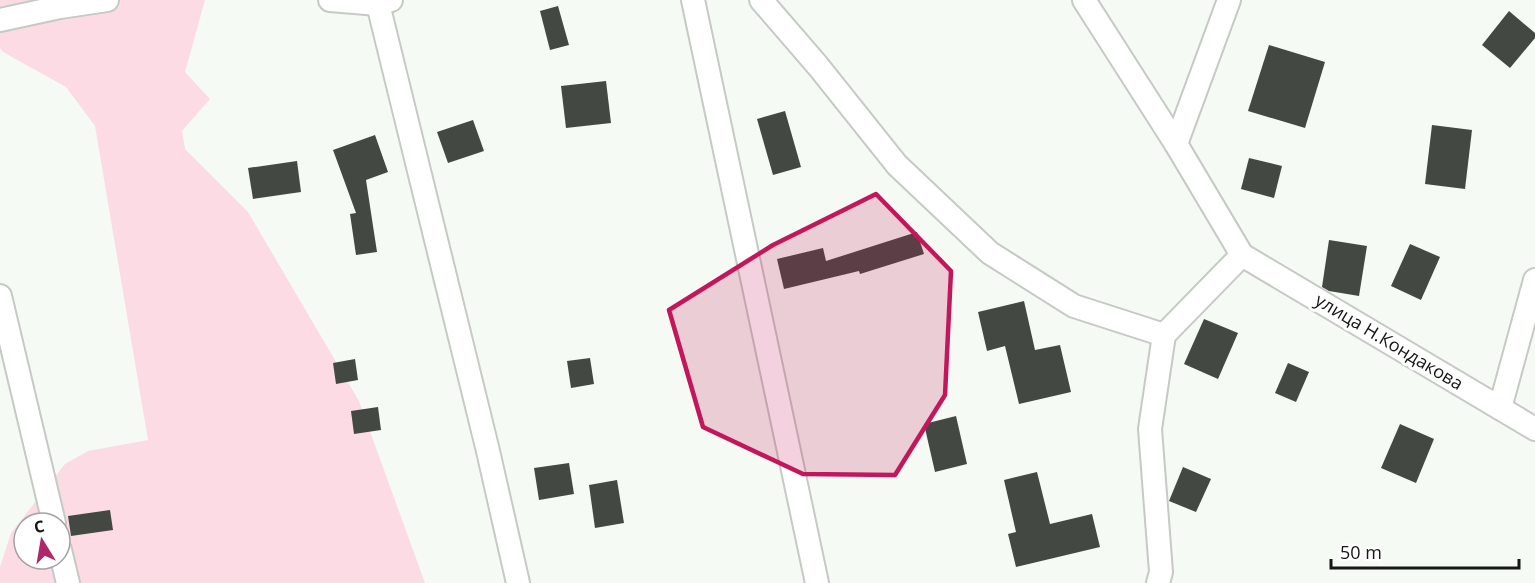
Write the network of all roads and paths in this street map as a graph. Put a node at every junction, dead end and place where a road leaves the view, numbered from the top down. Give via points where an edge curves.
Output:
1 (107, 0) edge
2 (330, 0) edge
3 (693, 0) edge
4 (761, 0) edge
5 (1084, 0) edge
6 (1229, 0) edge
7 (384, 2) edge
8 (0, 20) edge
9 (1176, 144) junction
10 (1242, 255) junction
11 (1535, 280) edge
12 (0, 296) edge
13 (1164, 334) junction
14 (1500, 408) junction
15 (1535, 429) edge
16 (51, 511) edge
17 (1166, 580) edge
18 (518, 583) edge
19 (817, 583) edge

1 - 8 street
2 - 7 street
3 - 19 street
4 - 13 street via 897,165 990,253 1074,306
5 - 9 street
6 - 9 street
7 - 18 street
9 - 10 street
10 - 13 street
10 - 14 street, улица Н.Кондакова
11 - 14 street
12 - 16 street
13 - 17 street via 1150,429
14 - 15 street, улица Н.Кондакова

